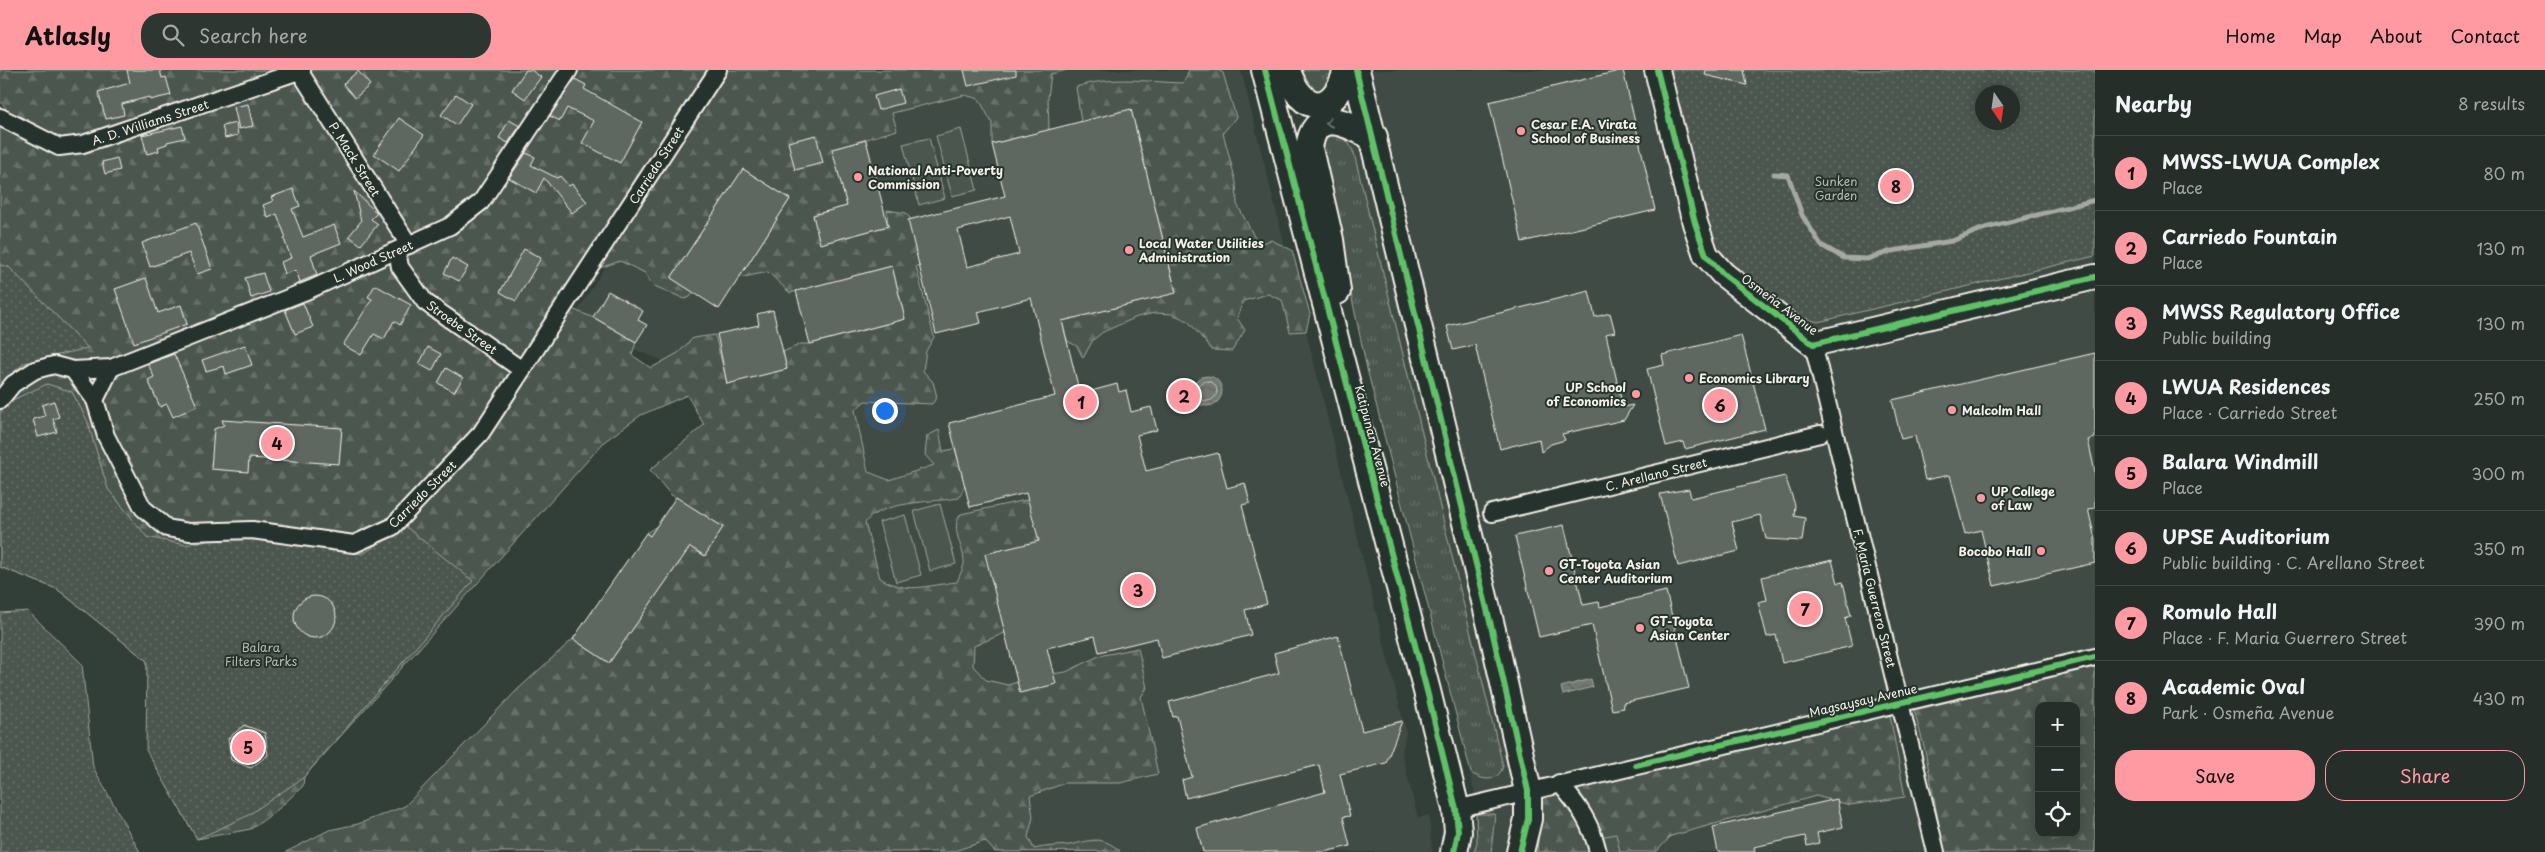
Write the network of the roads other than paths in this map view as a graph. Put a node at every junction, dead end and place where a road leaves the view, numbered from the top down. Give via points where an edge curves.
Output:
1 (569, 70) edge
2 (718, 70) edge
3 (1265, 70) edge
4 (1287, 70) edge
5 (1347, 70) edge
6 (1356, 70) edge
7 (1657, 70) edge
8 (301, 71) edge
9 (0, 117) edge
10 (1374, 137) junction
11 (404, 248) junction
12 (2095, 277) edge
13 (1331, 323) junction
14 (1813, 344) junction
15 (111, 368) junction
16 (73, 370) junction
17 (522, 370) junction
18 (0, 400) edge
19 (94, 400) junction
20 (1820, 434) dead end
21 (1492, 513) dead end
22 (2095, 657) edge
23 (1900, 703) junction
24 (1559, 783) junction
25 (1528, 791) junction
26 (1456, 809) junction
27 (1454, 852) edge
28 (1520, 852) edge
29 (1598, 852) edge
30 (1936, 852) edge

1 - 11 street, L. Wood Street via 481,202 450,226
2 - 17 street, Carriedo Street
3 - 13 main road, Katipunan Avenue
4 - 5 main road via 1298,95 1319,106 1338,93
6 - 10 main road
7 - 14 street, Osmeña Avenue via 1706,255 1734,284
8 - 9 street, A. D. Williams Street via 83,144 59,147
8 - 11 street, P. Mack Street
10 -> 13 main road via 1334,120 1323,123 1310,136 1309,149 1338,287
10 - 25 main road
11 - 15 street, L. Wood Street via 311,289
11 - 17 street, Stroebe Street via 400,267 425,302
12 - 14 street, Osmeña Avenue
13 - 26 main road, Katipunan Avenue
14 - 23 street, F. Maria Guerrero Street
15 - 16 street, L. Wood Street
15 - 19 street
16 - 18 street via 54,365 35,370 14,384
16 - 19 street, Carriedo Street
17 - 19 street, Carriedo Street via 481,434 436,482 392,527 354,544 252,530 189,532 167,528 143,508 106,436
20 - 21 street, C. Arellano Street
22 - 23 street, Magsaysay Avenue
23 - 24 street, Magsaysay Avenue
23 - 30 street, F. Maria Guerrero Street
24 - 25 street, Magsaysay Avenue
24 - 29 street via 1580,809
25 - 26 street, Magsaysay Avenue
25 - 28 main road via 1528,819
26 - 27 main road, Katipunan Avenue via 1458,832

